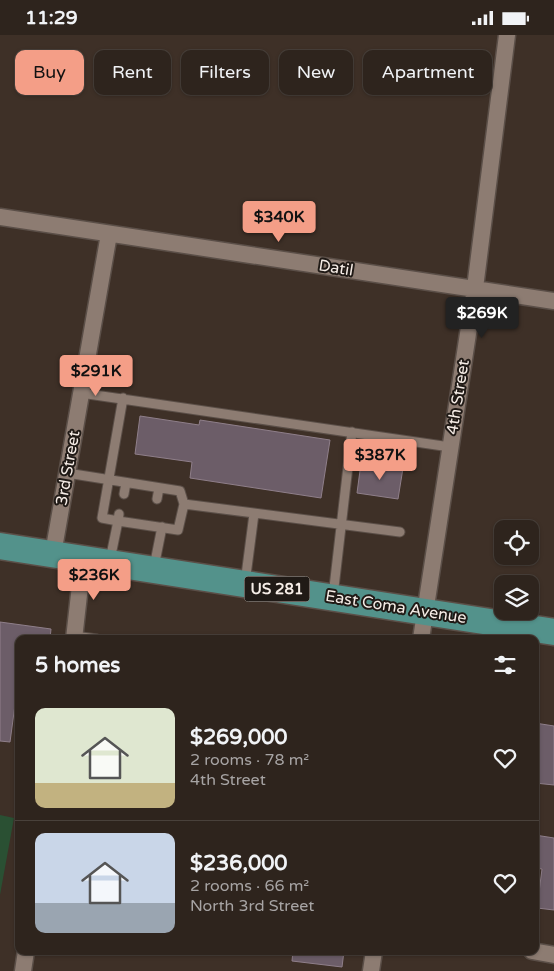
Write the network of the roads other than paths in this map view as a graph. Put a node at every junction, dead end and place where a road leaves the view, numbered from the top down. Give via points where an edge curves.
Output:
1 (507, 35) edge
2 (0, 217) edge
3 (109, 233) junction
4 (475, 289) junction
5 (554, 301) edge
6 (81, 393) junction
7 (123, 398) junction
8 (352, 432) junction
9 (450, 447) junction
10 (67, 473) junction
11 (108, 480) junction
12 (126, 483) junction
13 (159, 488) junction
14 (124, 494) dead end
15 (156, 499) dead end
16 (184, 504) junction
17 (254, 514) junction
18 (119, 518) junction
19 (342, 526) junction
20 (162, 527) junction
21 (400, 533) dead end
22 (0, 546) edge
23 (53, 555) junction
24 (83, 559) junction
25 (109, 563) junction
26 (154, 570) junction
27 (245, 584) junction
28 (333, 598) junction
29 (425, 612) junction
30 (554, 632) edge
31 (74, 635) edge
32 (422, 635) edge
33 (539, 952) edge
34 (25, 955) edge
35 (373, 955) edge
36 (554, 955) edge
37 (23, 971) edge
38 (370, 971) edge

1 - 4 street, 4th Street
2 - 3 street, Datil
3 - 4 street, Datil
3 - 6 street, 3rd Street
4 - 5 street, Datil
4 - 9 street, 4th Street
6 - 7 lane
6 - 10 street, 3rd Street
7 - 8 lane
7 - 11 lane
8 - 9 lane
8 - 19 lane
9 - 29 street, 4th Street
10 - 11 lane
10 - 23 street, 3rd Street
11 - 12 lane
11 - 18 lane via 102,518
12 - 13 lane
12 - 14 lane
13 - 15 lane
13 - 16 lane via 180,491
16 - 17 lane
16 - 20 lane via 178,530
17 - 19 lane
17 - 27 lane
18 - 20 lane
18 - 25 lane
19 - 21 lane
19 - 28 lane
20 - 26 lane
22 - 23 main road, East Coma Avenue / US 281
23 - 24 main road, East Coma Avenue / US 281
24 - 25 main road, East Coma Avenue / US 281
24 - 31 street
25 - 26 main road, East Coma Avenue / US 281
26 - 27 main road, East Coma Avenue / US 281
27 - 28 main road, East Coma Avenue / US 281
28 - 29 main road, East Coma Avenue / US 281
29 - 30 main road, East Coma Avenue / US 281
29 - 32 street, 4th Street
33 - 36 street
34 - 37 street
35 - 38 street

